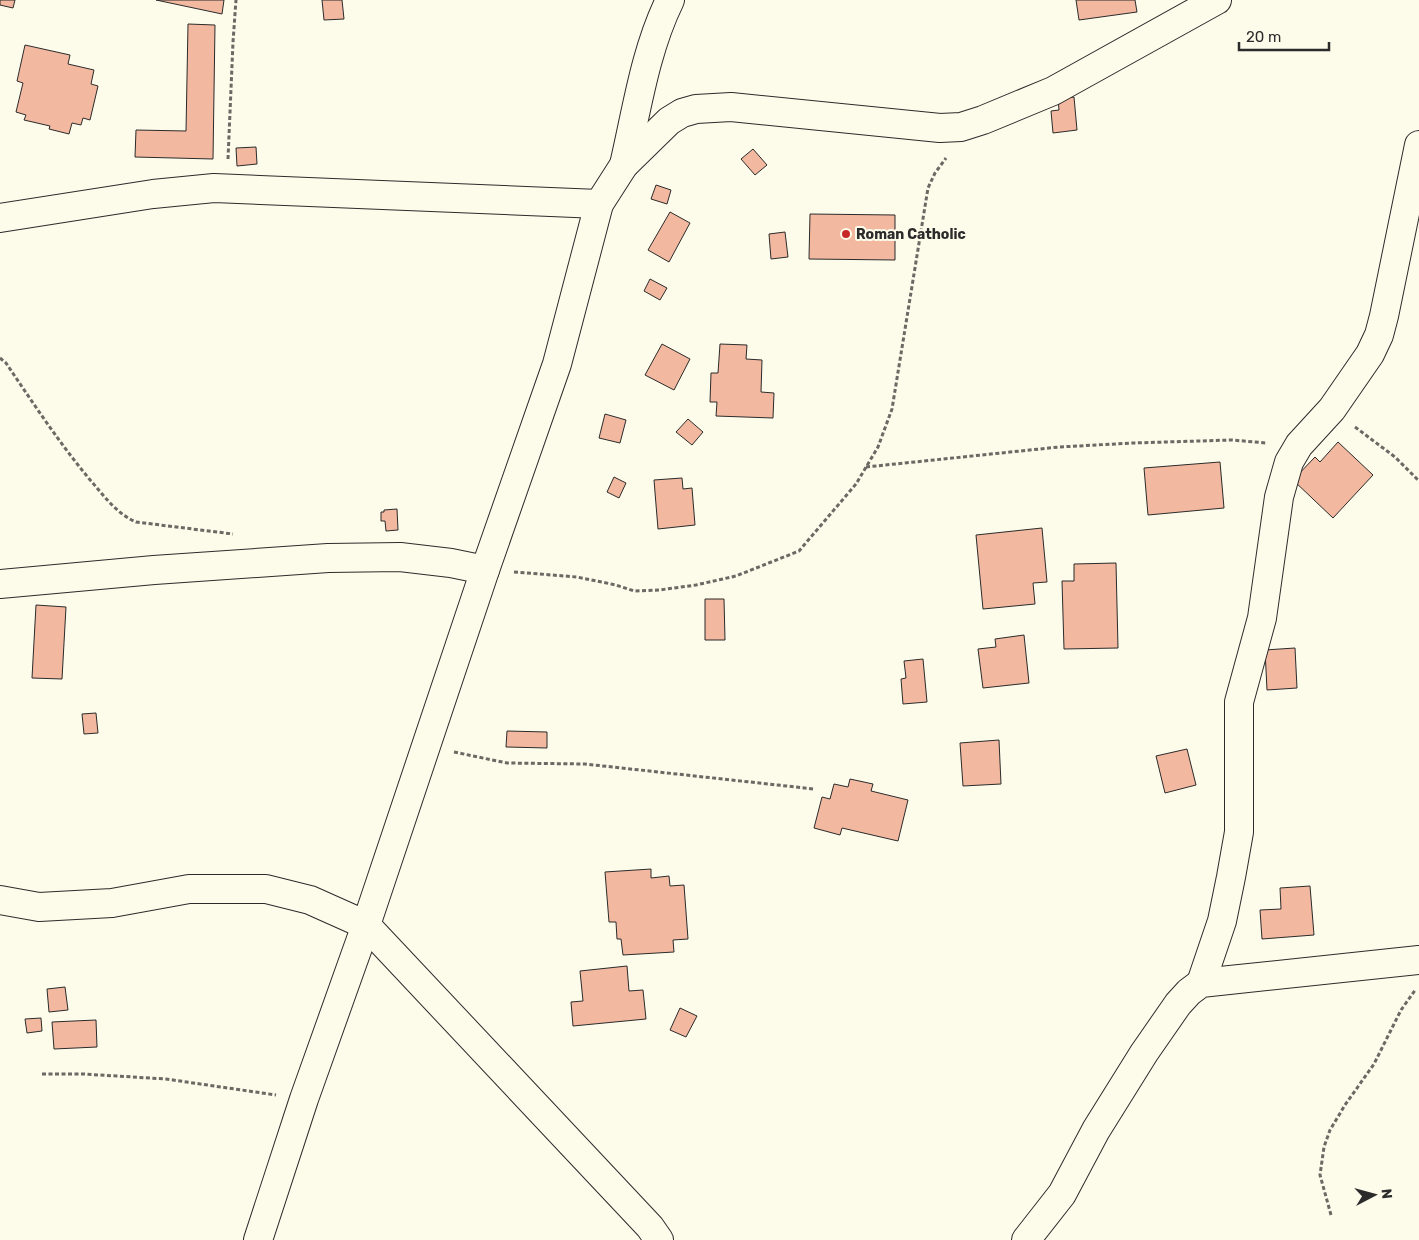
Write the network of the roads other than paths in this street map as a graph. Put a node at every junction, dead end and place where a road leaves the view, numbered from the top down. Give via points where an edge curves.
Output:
1 (670, 0) edge
2 (1217, 0) edge
3 (1419, 145) edge
4 (624, 165) junction
5 (599, 204) junction
6 (0, 218) edge
7 (485, 571) junction
8 (0, 584) edge
9 (0, 900) edge
10 (366, 925) junction
11 (1419, 960) edge
12 (1201, 983) junction
13 (258, 1240) edge
14 (659, 1240) edge
15 (1026, 1240) edge

1 - 4 street via 650,53
2 - 4 street via 1053,91 961,127 940,128 731,107 696,109 669,121
3 - 12 street via 1379,335 1370,354 1332,408 1299,445 1289,462 1279,497 1262,618 1239,702 1239,832 1232,877 1222,921
4 - 5 street
5 - 6 street via 214,188 153,194
5 - 7 street via 558,364
7 - 8 street via 400,557 328,558
7 - 10 street
9 - 10 street via 39,908 112,903 189,889 266,889 310,900
10 - 13 street
10 - 14 street
11 - 12 street
12 - 15 street via 1172,1012 1096,1130 1062,1194

